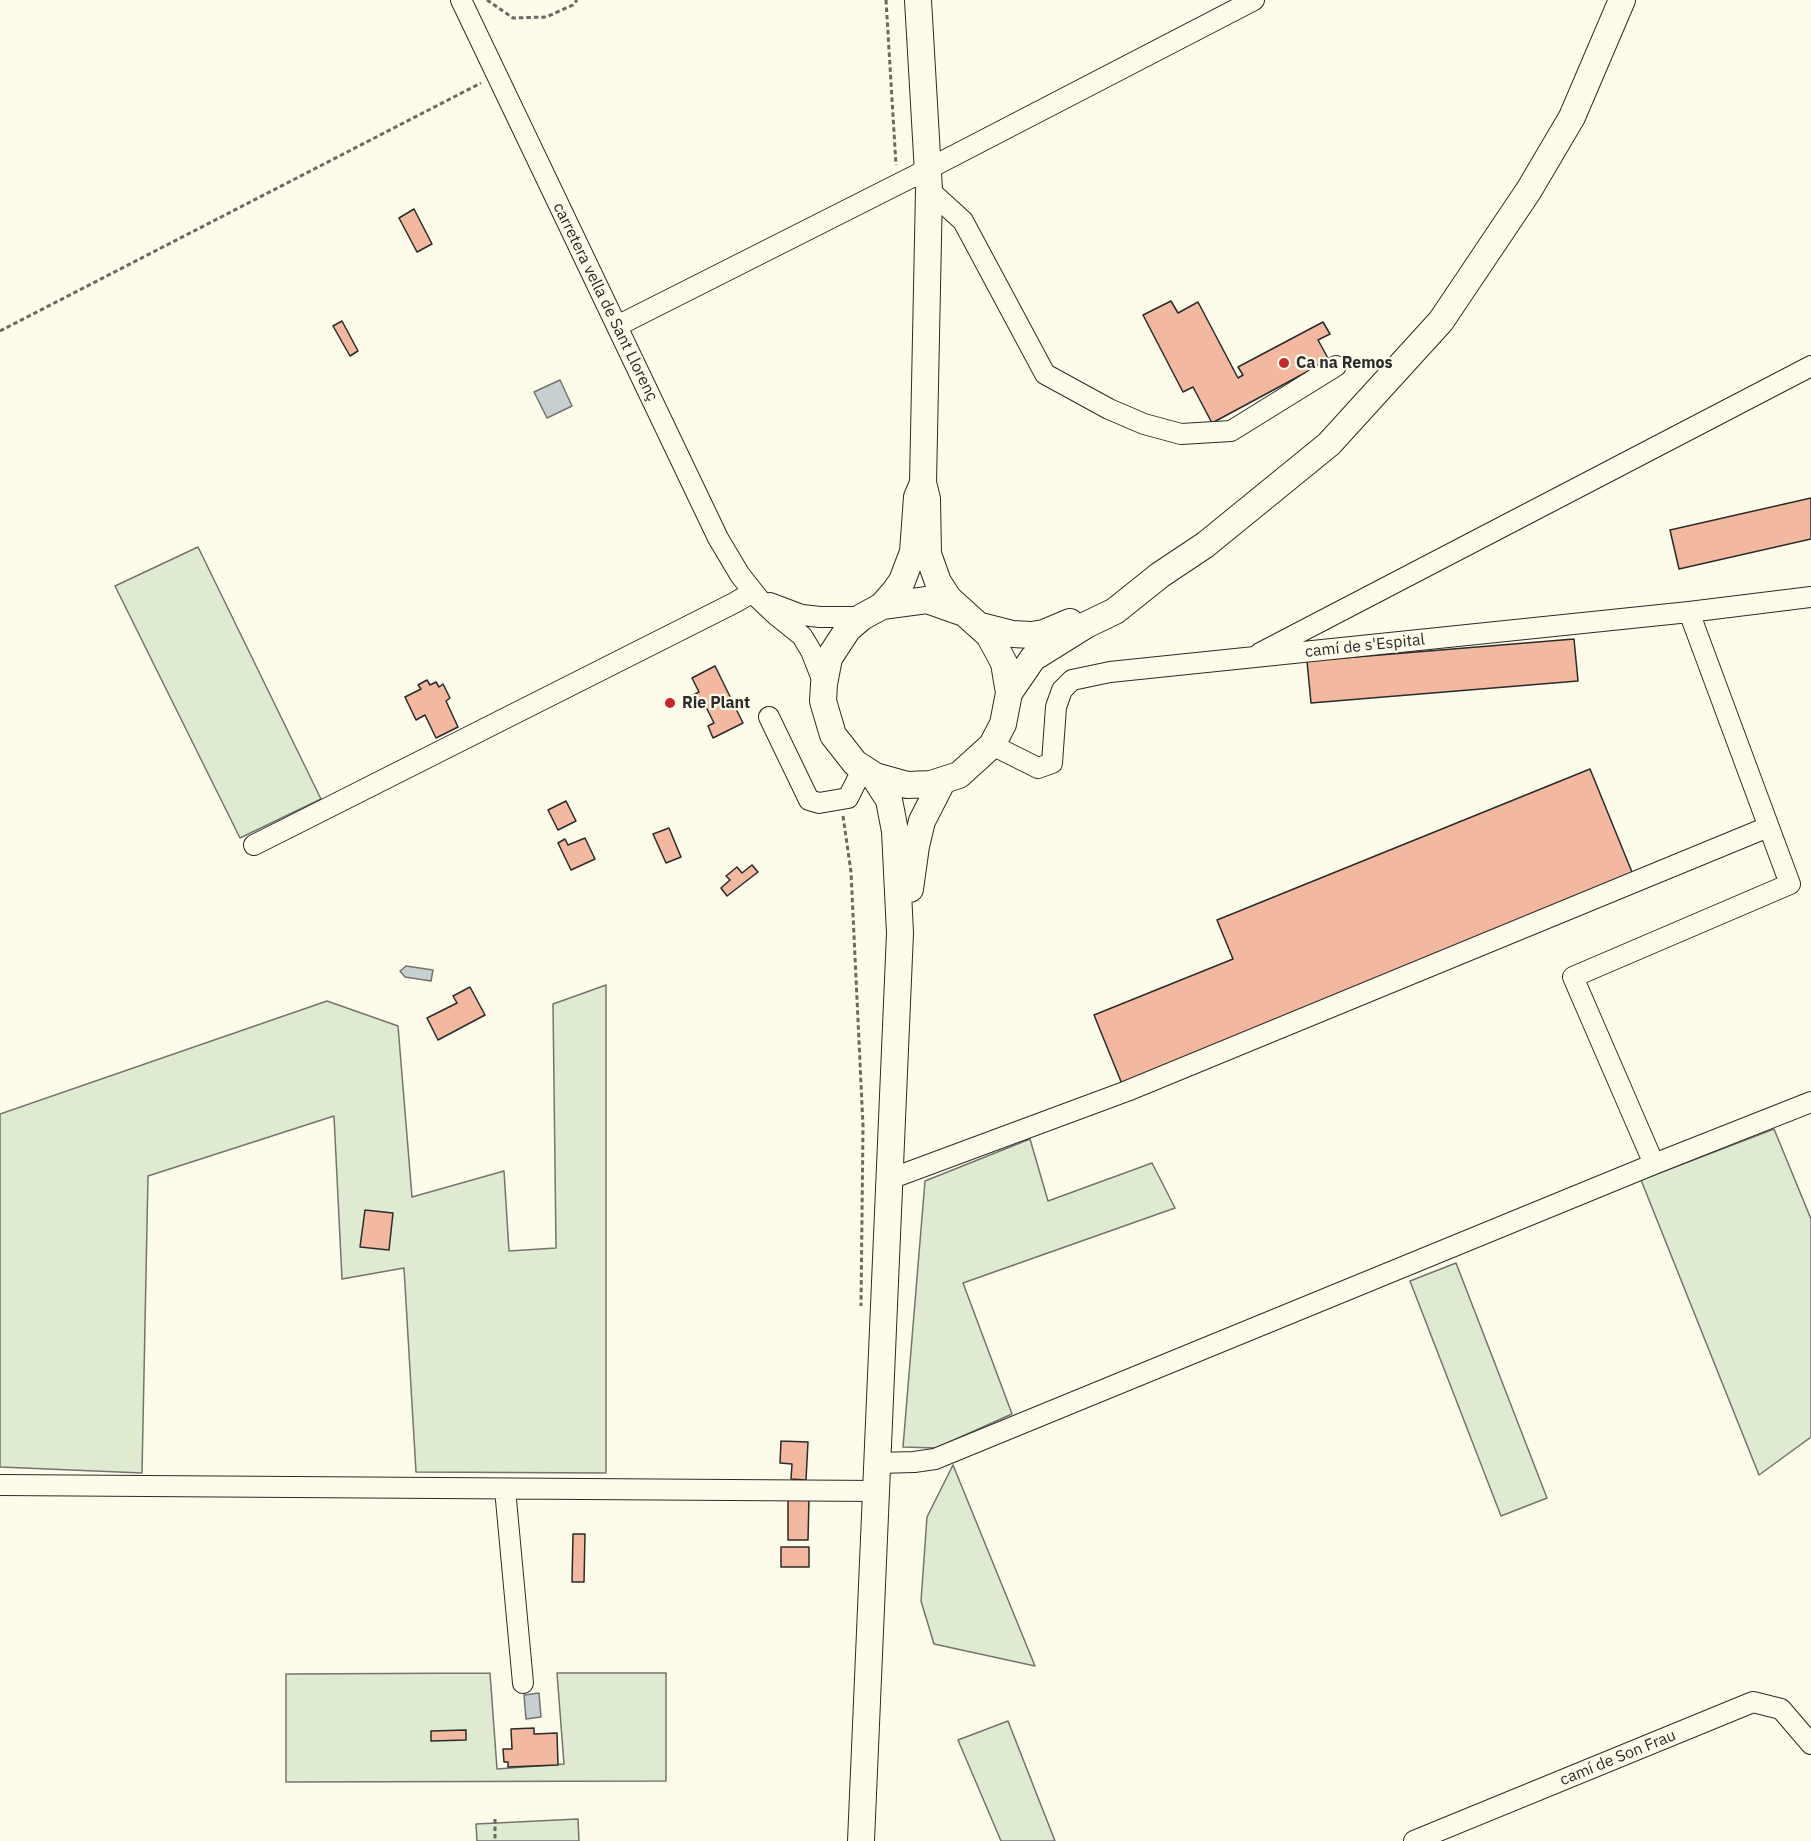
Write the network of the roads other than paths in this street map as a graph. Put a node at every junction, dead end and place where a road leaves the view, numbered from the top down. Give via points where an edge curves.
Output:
1 (461, 0) edge
2 (918, 0) edge
3 (1254, 0) edge
4 (1622, 0) edge
5 (929, 179) junction
6 (617, 326) junction
7 (1336, 366) dead end
8 (1811, 366) edge
9 (923, 483) junction
10 (756, 595) junction
11 (1811, 597) edge
12 (1128, 598) junction
13 (872, 611) junction
14 (1689, 612) junction
15 (973, 620) junction
16 (1250, 658) junction
17 (824, 684) junction
18 (1009, 693) junction
19 (769, 717) dead end
20 (992, 745) junction
21 (868, 772) junction
22 (942, 782) junction
23 (1768, 827) junction
24 (254, 844) dead end
25 (900, 933) junction
26 (1811, 1102) edge
27 (1654, 1164) junction
28 (890, 1179) junction
29 (878, 1463) junction
30 (0, 1485) edge
31 (505, 1489) junction
32 (877, 1491) junction
33 (523, 1683) dead end
34 (1811, 1744) edge
35 (861, 1840) edge
36 (1414, 1841) edge

1 - 6 street, carretera vella de Sant Llorenç
2 - 5 main road
3 - 5 street
4 - 12 main road via 1572,117 1442,321 1329,444 1205,545
5 - 6 street via 897,185
5 - 7 street via 963,221 1045,374 1109,409 1181,434 1231,431
5 - 9 main road
6 - 10 street, carretera vella de Sant Llorenç via 718,538
8 - 16 street
9 - 13 main road via 917,497 913,552 902,581
9 - 15 main road via 928,554 938,582
10 - 13 street via 802,615 820,617
10 - 17 street, carretera vella de Sant Llorenç via 802,636
10 - 24 street
11 - 14 street, camí de s'Espital
12 - 15 main road via 1110,602 1064,626 1031,635 1013,634
12 - 18 main road via 1115,611 1033,658
13 - 15 main road via 927,600
13 - 17 main road via 848,629 830,658
14 - 16 street, camí de s'Espital
14 - 23 street
15 - 18 main road via 989,635 1004,663
16 - 20 street, camí de s'Espital via 1110,672 1072,680 1062,690 1056,707 1052,763 1038,768
17 - 21 main road via 823,701 833,735 855,763
18 - 20 main road via 1003,724
19 - 21 street via 809,800 819,803 848,798
20 - 22 main road via 959,775
21 - 22 main road via 907,785
21 - 25 main road via 889,800 895,831
22 - 25 main road via 918,833 906,917
23 - 27 street via 1790,884 1573,977
23 - 28 street via 1127,1091
25 - 28 main road
26 - 27 street
27 - 29 street via 935,1459
28 - 29 main road
29 - 32 main road
30 - 31 street
31 - 32 street
31 - 33 street
32 - 35 main road
34 - 36 street, camí de Son Frau via 1781,1709 1753,1702

